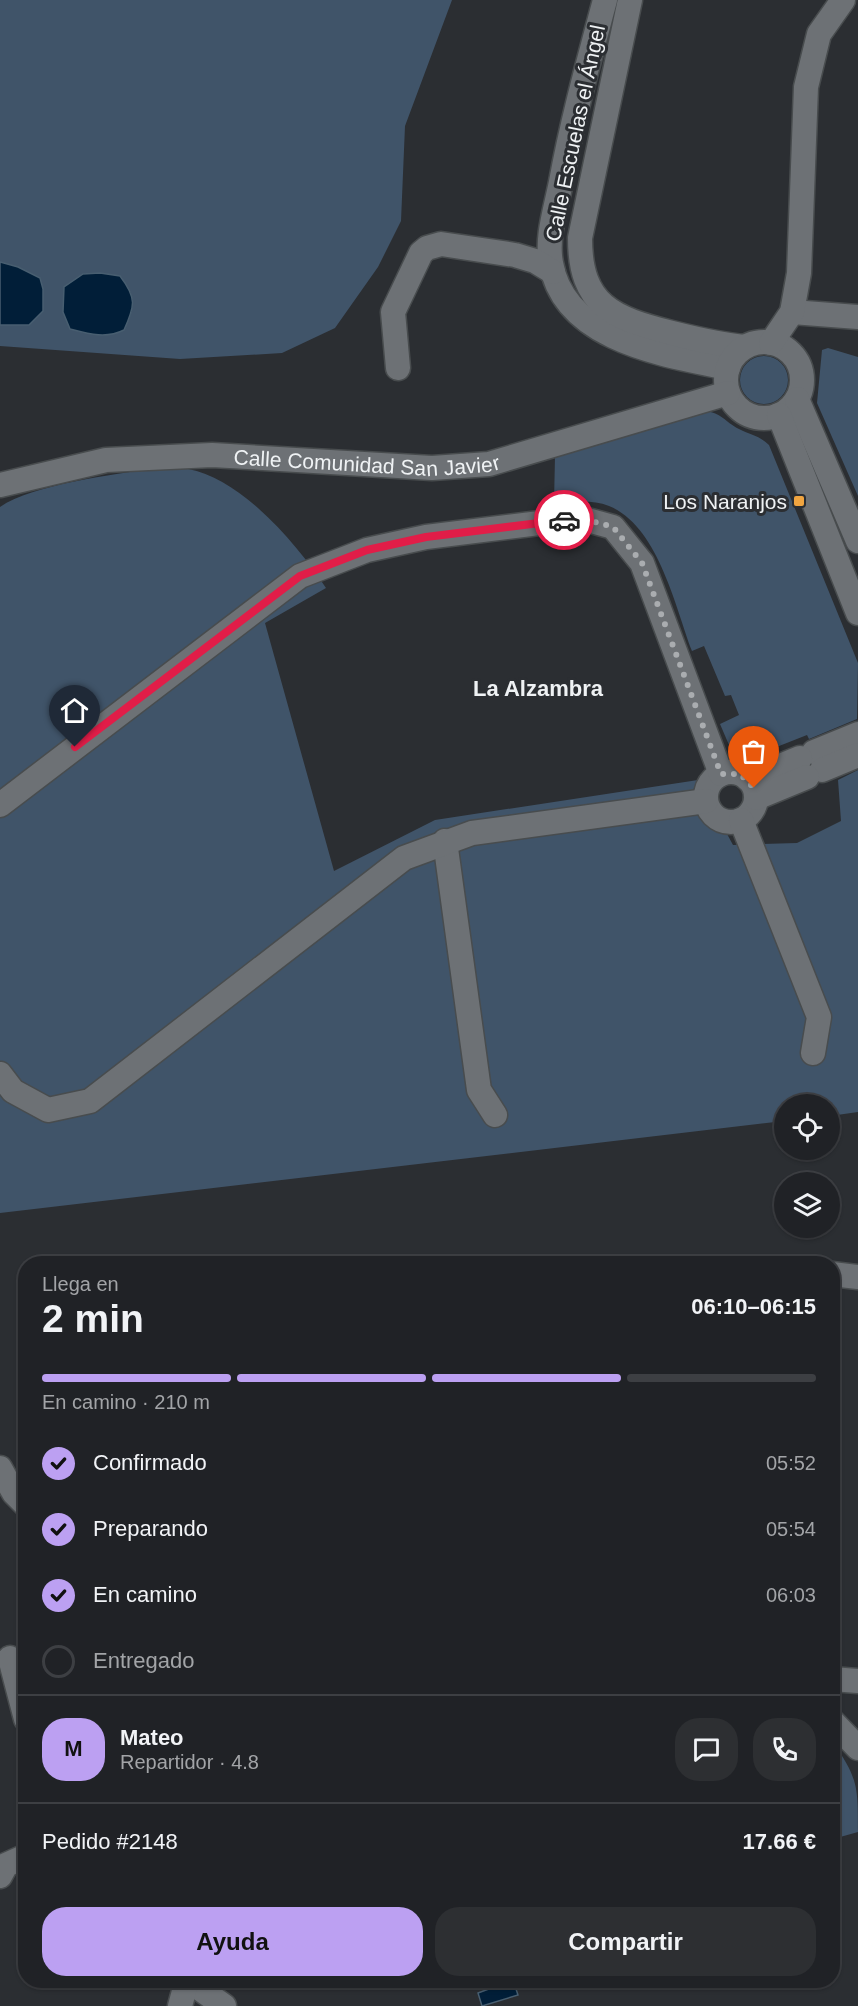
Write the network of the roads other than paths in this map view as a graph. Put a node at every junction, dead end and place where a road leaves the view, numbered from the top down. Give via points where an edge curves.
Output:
1 (605, 0) edge
2 (630, 0) edge
3 (843, 0) edge
4 (553, 272) junction
5 (792, 312) junction
6 (858, 316) edge
7 (771, 343) junction
8 (745, 347) junction
9 (398, 368) dead end
10 (728, 368) junction
11 (728, 393) junction
12 (788, 407) junction
13 (0, 485) edge
14 (858, 541) edge
15 (858, 613) edge
16 (858, 734) edge
17 (858, 755) edge
18 (810, 764) junction
19 (721, 774) junction
20 (752, 789) junction
21 (706, 801) junction
22 (0, 805) edge
23 (741, 820) junction
24 (445, 841) junction
25 (813, 1053) dead end
26 (0, 1074) edge
27 (495, 1115) dead end
28 (840, 1275) edge
29 (858, 1277) edge
30 (0, 1468) edge
31 (18, 1497) edge
32 (10, 1658) dead end
33 (840, 1680) edge
34 (858, 1681) edge
35 (16, 1707) edge
36 (840, 1729) edge
37 (858, 1748) edge
38 (18, 1860) edge
39 (0, 1876) edge
40 (185, 1988) edge
41 (198, 1988) edge
42 (180, 2006) edge
43 (224, 2006) edge

1 - 4 street, Calle Escuelas el Ángel via 564,163 550,241
2 - 8 street, Calle Escuelas el Ángel via 580,238 584,277 598,302 619,317 722,345
3 - 5 street via 819,34 806,87 799,273
4 - 9 street via 515,255 441,244 427,248 393,312
4 - 10 street, Calle Escuelas el Ángel via 573,306 613,337 635,347
5 - 6 street
5 - 7 street
7 - 8 street
7 - 12 street via 792,354 799,364 802,382
8 - 10 street
10 - 11 street
11 - 12 street via 736,406 749,415 764,418
11 - 13 street, Calle Comunidad San Javier via 489,464 432,468 212,456 106,460
12 - 14 street
12 - 15 street via 806,475
16 - 18 street
17 - 18 street
18 - 20 street
19 - 20 street via 740,774
19 - 21 street via 709,785
19 - 22 street via 642,563 613,527 580,518 426,537 367,550 300,576
20 - 23 street via 752,811
21 - 23 street via 713,815 726,822
21 - 24 street via 472,833
23 - 25 street via 819,1017
24 - 26 street via 404,858 90,1101 48,1110 13,1090
24 - 27 street via 479,1090
28 - 29 street
30 - 31 street
32 - 35 street
33 - 34 street
36 - 37 street
38 - 39 street via 6,1865
40 - 42 street
41 - 43 street

